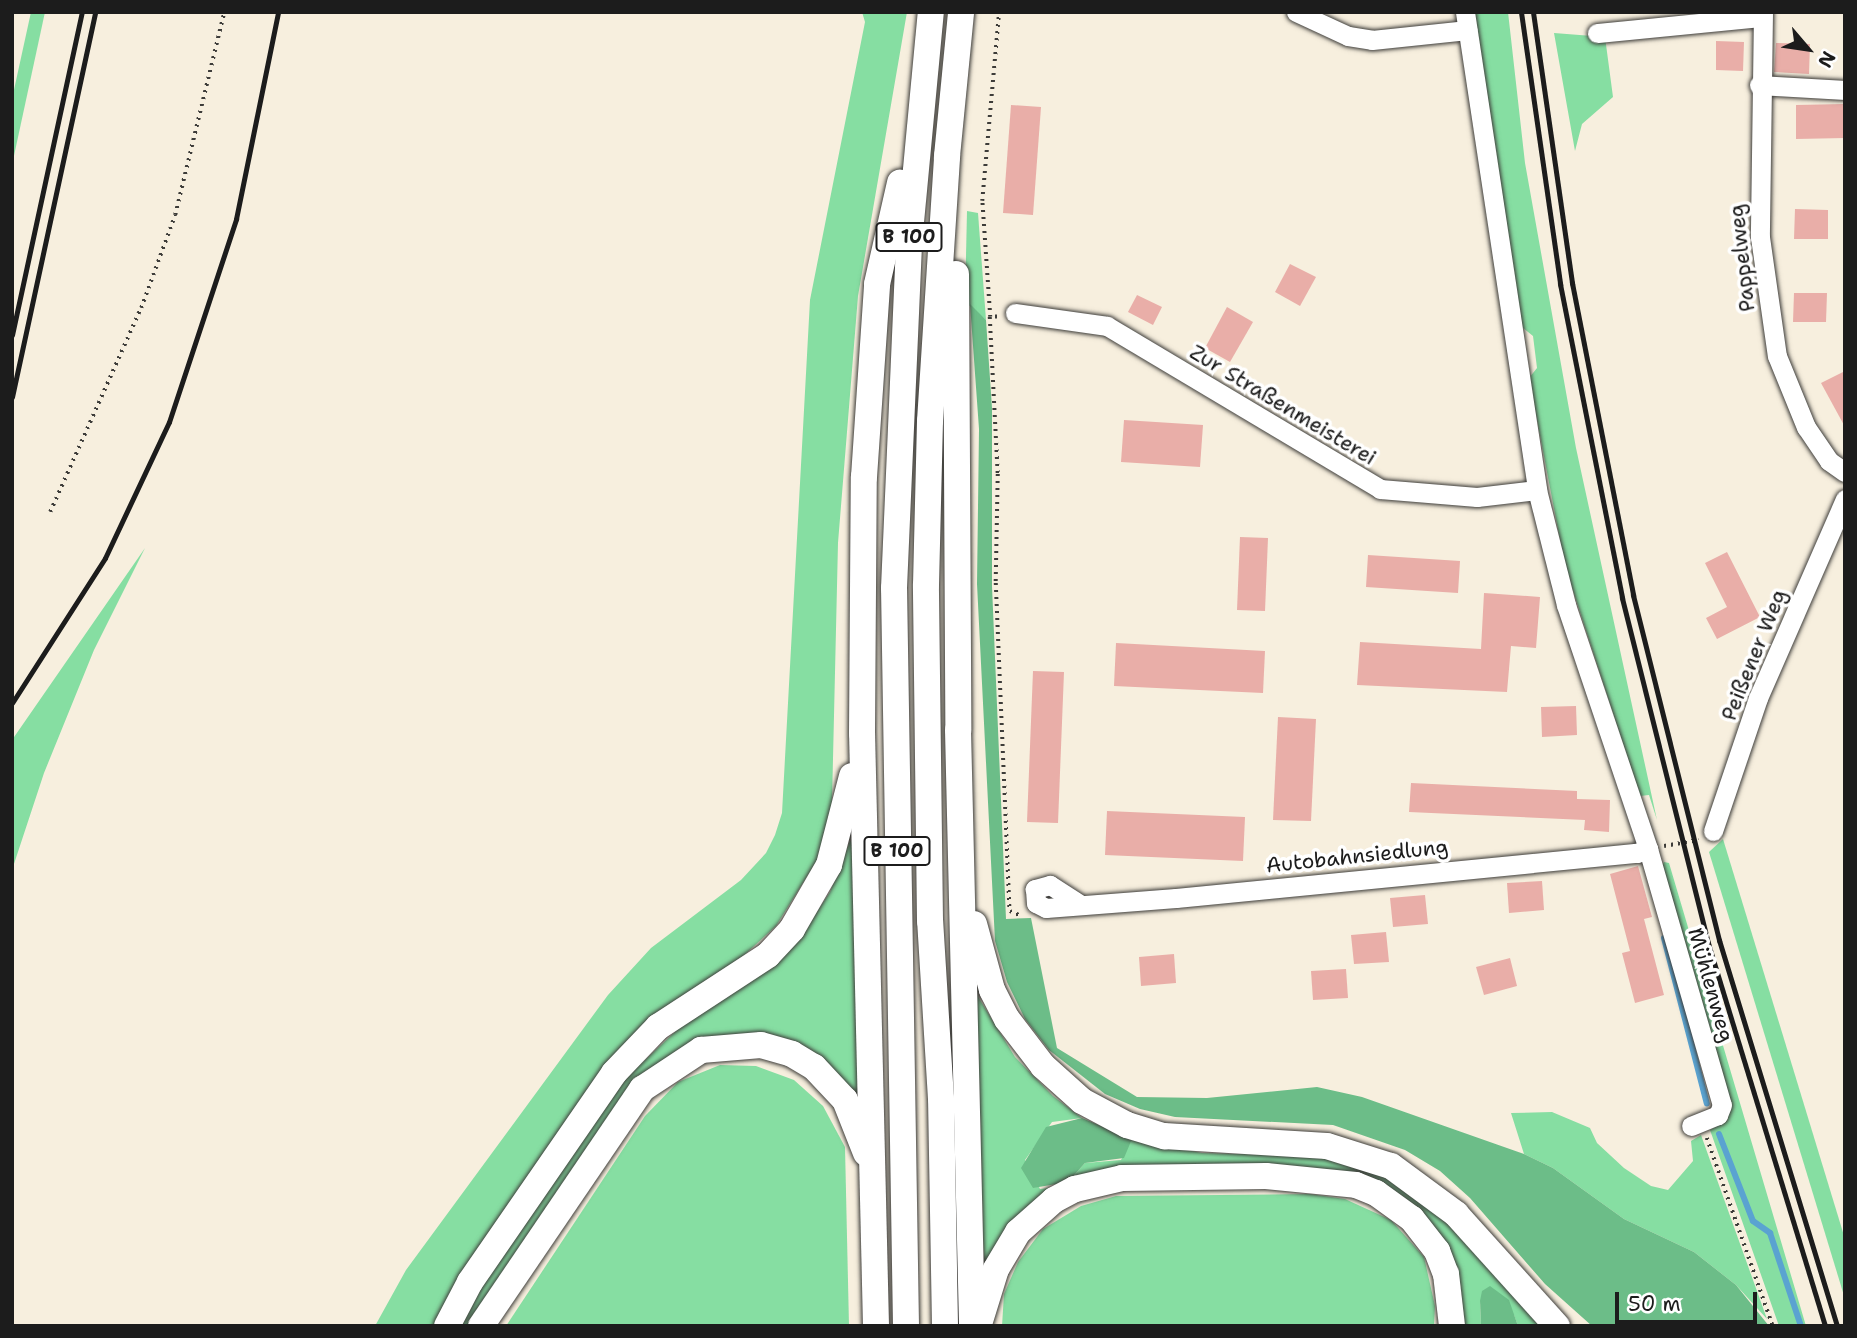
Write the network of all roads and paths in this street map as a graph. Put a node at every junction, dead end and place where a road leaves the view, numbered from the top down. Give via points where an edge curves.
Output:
1 (225, 12) edge
2 (931, 12) edge
3 (961, 12) edge
4 (999, 12) edge
5 (1296, 12) edge
6 (1762, 15) edge
7 (1708, 16) edge
8 (1466, 21) edge
9 (1597, 33) dead end
10 (1759, 85) junction
11 (1845, 90) edge
12 (922, 97) junction
13 (947, 156) junction
14 (1015, 313) joint
15 (990, 317) junction
16 (1845, 472) edge
17 (1538, 490) junction
18 (1845, 499) edge
19 (50, 512) dead end
20 (862, 733) junction
21 (1713, 831) joint
22 (1642, 851) junction
23 (962, 875) junction
24 (1040, 907) joint
25 (1696, 1124) joint
26 (875, 1185) junction
27 (447, 1326) edge
28 (481, 1326) edge
29 (876, 1326) edge
30 (906, 1326) edge
31 (945, 1326) edge
32 (972, 1326) edge
33 (979, 1326) edge
34 (1452, 1326) edge
35 (1557, 1326) edge
36 (1773, 1326) edge

1 - 19 path via 175,215 141,308
2 - 12 highway, B 100
3 - 13 highway, B 100
4 - 15 path via 982,201
5 - 8 street via 1348,36 1372,40
6 - 7 street, Pappelweg
6 - 10 street, Pappelweg
7 - 9 street, Pappelweg
8 - 17 street
10 - 11 street
10 - 16 street, Pappelweg via 1760,237 1777,356 1806,427 1829,461
12 - 20 highway via 877,284 873,322 864,477
12 - 30 highway, B 100 via 902,364 894,588
13 - 23 highway via 957,238
13 - 31 highway, B 100 via 928,485 925,693
14 - 15 path via 1014,319
14 - 17 street, Zur Straßenmeisterei via 1107,326 1380,489 1476,498
15 - 24 path via 1010,911 1015,916 1035,914
17 - 22 street via 1566,605
18 - 21 street, Peißener Weg via 1758,698
20 - 26 highway
20 - 27 highway via 835,849 821,884 792,929 768,955 658,1027 614,1073 470,1282
21 - 22 path via 1704,839
22 - 24 street, Autobahnsiedlung via 1081,905 1058,888 1041,885 1034,895
22 - 25 street, Mühlenweg via 1722,1105 1718,1115
23 - 32 highway
23 - 35 highway via 992,990 1023,1043 1082,1101 1127,1125 1164,1136 1327,1146 1391,1166 1456,1214
25 - 36 path
26 - 28 highway via 845,1100 814,1067 792,1054 761,1045 701,1049 662,1071 642,1089
26 - 29 highway
33 - 34 highway via 1004,1251 1054,1200 1075,1189 1122,1178 1253,1175 1336,1181 1376,1193 1396,1206 1425,1232 1437,1251 1451,1296

